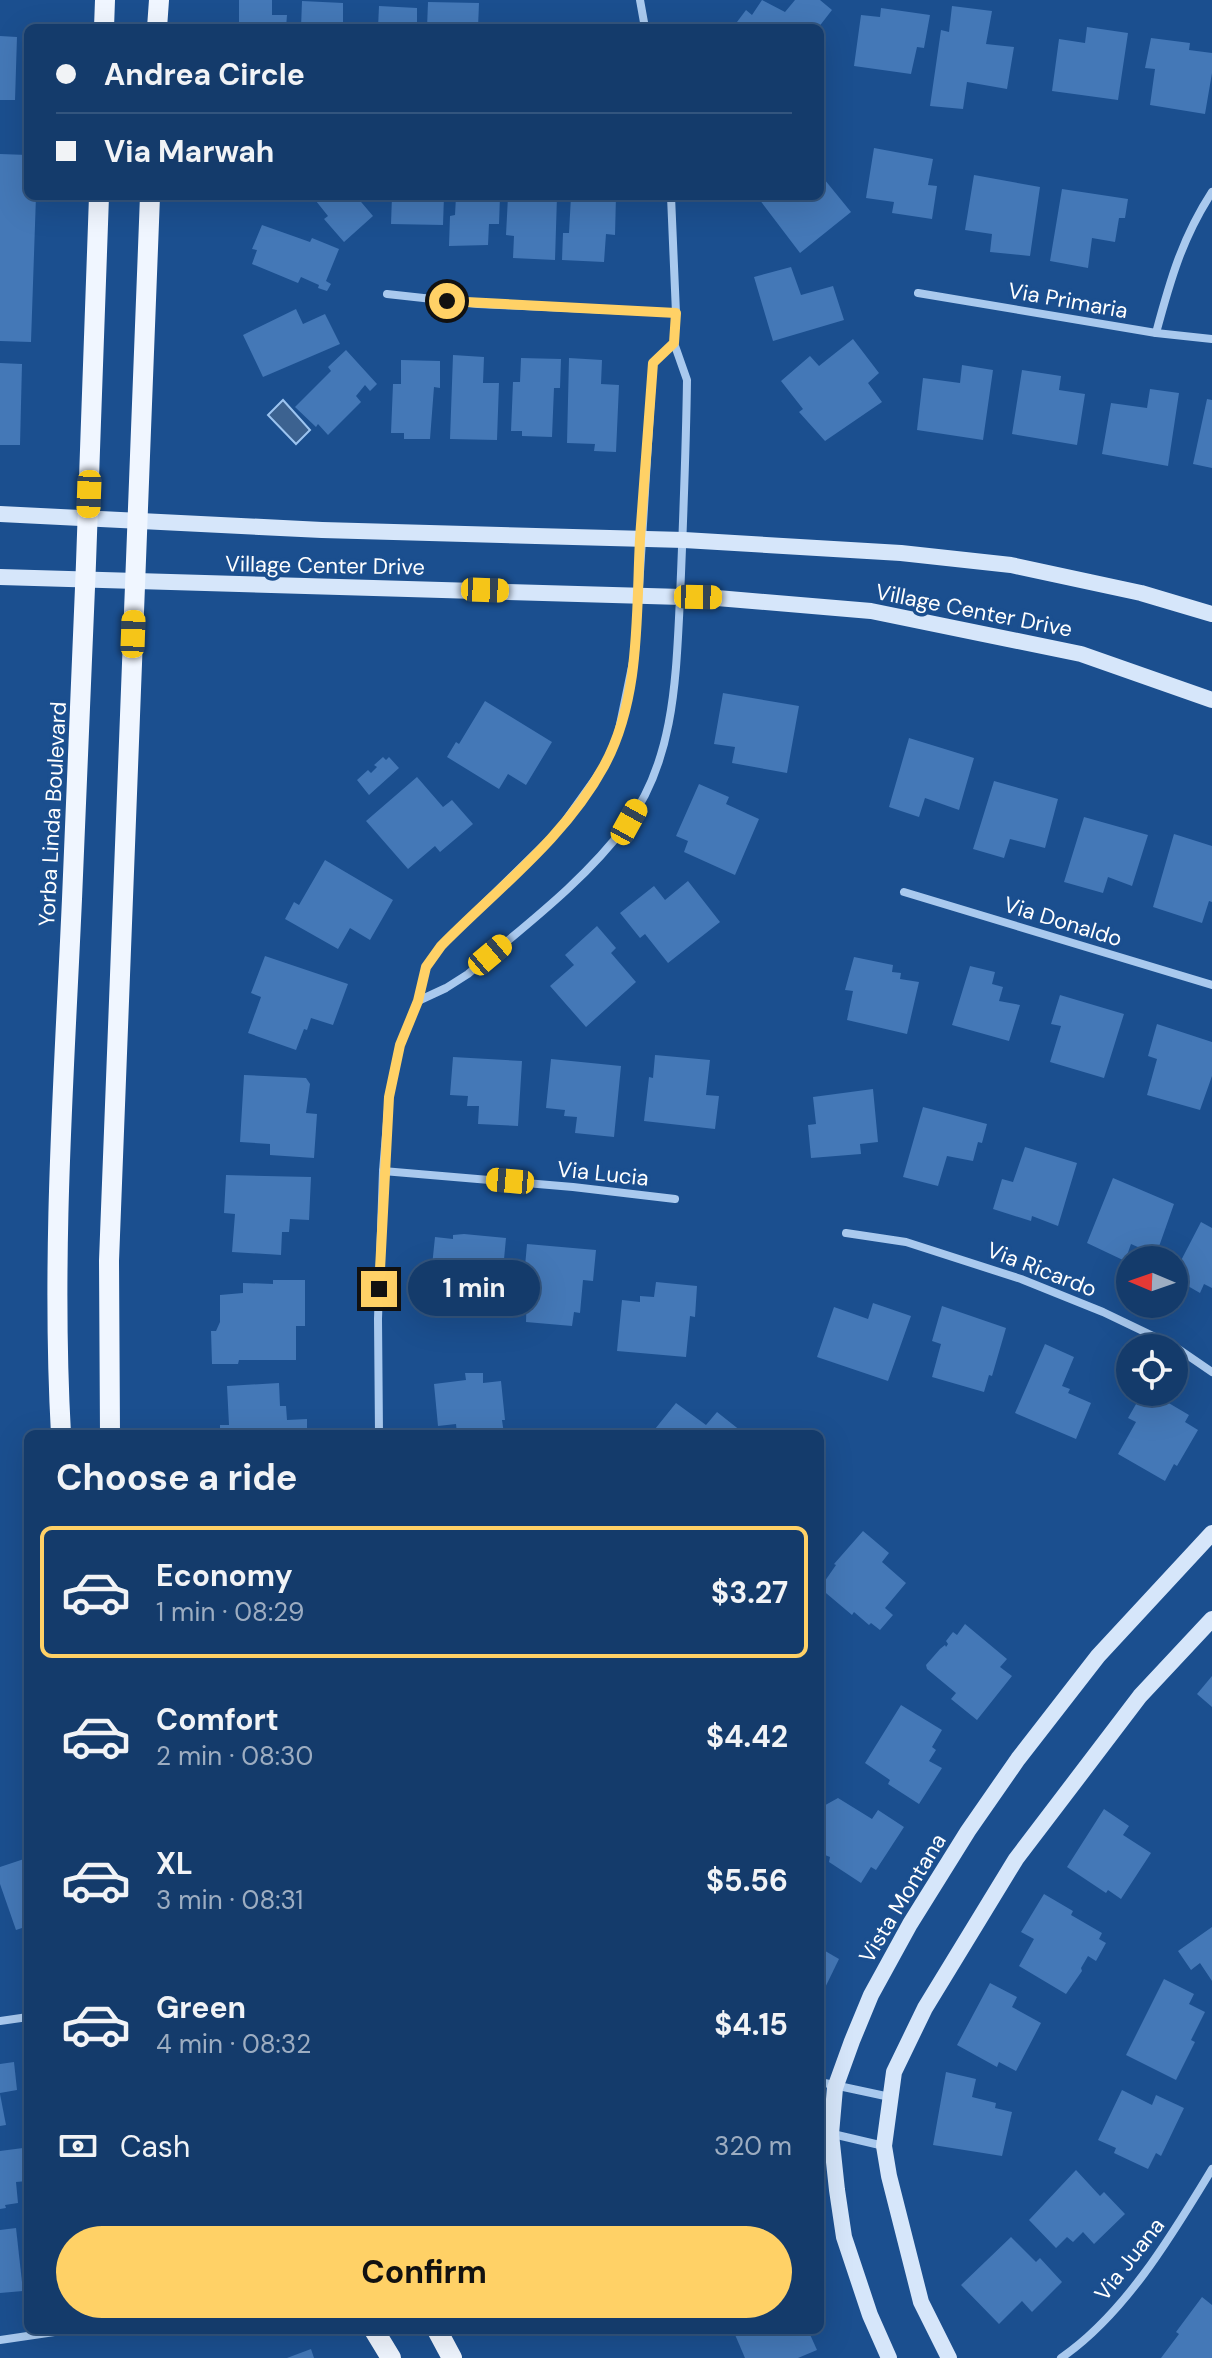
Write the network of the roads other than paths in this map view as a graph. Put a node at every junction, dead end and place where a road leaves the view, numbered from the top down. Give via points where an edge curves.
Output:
1 (105, 0) edge
2 (159, 0) edge
3 (640, 0) edge
4 (104, 24) edge
5 (157, 24) edge
6 (644, 24) edge
7 (1212, 192) edge
8 (99, 200) edge
9 (150, 200) edge
10 (671, 200) edge
11 (918, 293) dead end
12 (387, 294) dead end
13 (676, 313) junction
14 (1156, 333) junction
15 (1212, 339) edge
16 (674, 343) junction
17 (0, 514) edge
18 (88, 517) junction
19 (136, 519) junction
20 (640, 539) junction
21 (684, 540) junction
22 (0, 577) edge
23 (86, 580) junction
24 (135, 582) junction
25 (637, 596) junction
26 (680, 597) junction
27 (1212, 614) edge
28 (1212, 700) edge
29 (904, 892) dead end
30 (1212, 985) edge
31 (418, 1001) junction
32 (383, 1171) junction
33 (675, 1199) dead end
34 (846, 1233) dead end
35 (1212, 1372) edge
36 (61, 1430) edge
37 (110, 1430) edge
38 (379, 1430) edge
39 (1212, 1533) edge
40 (1212, 1619) edge
41 (24, 2018) edge
42 (0, 2021) edge
43 (828, 2085) edge
44 (890, 2097) junction
45 (826, 2132) edge
46 (884, 2146) junction
47 (1212, 2169) edge
48 (41, 2334) edge
49 (376, 2334) edge
50 (439, 2334) edge
51 (0, 2340) edge
52 (391, 2358) edge
53 (452, 2358) edge
54 (889, 2358) edge
55 (949, 2358) edge
56 (1061, 2358) edge

1 - 4 main road
2 - 5 main road
3 - 6 street
7 - 14 street via 1192,222
8 - 18 main road, Yorba Linda Boulevard
9 - 19 main road
10 - 13 street
11 - 14 street, Via Primaria
12 - 13 street via 478,304
13 - 16 street
14 - 15 street, Via Primaria
16 - 20 street via 653,363
16 - 21 street via 687,380
17 - 18 main road, Village Center Drive
18 - 19 main road, Village Center Drive
18 - 23 main road, Yorba Linda Boulevard
19 - 20 main road, Village Center Drive
19 - 24 main road
20 - 21 main road, Village Center Drive
20 - 25 street
21 - 26 street
21 - 27 main road, Village Center Drive via 1011,565
22 - 23 main road, Village Center Drive
23 - 24 main road, Village Center Drive
23 - 36 main road, Yorba Linda Boulevard via 64,1094 57,1349
24 - 25 main road, Village Center Drive
24 - 37 main road via 109,1261
25 - 26 main road, Village Center Drive
25 - 31 street via 626,703 605,765 558,831 441,946 426,967
26 - 28 main road, Village Center Drive via 871,611 955,626 1081,654
26 - 31 street via 677,671 664,745 629,822 592,866 468,974
29 - 30 street, Via Donaldo
31 - 32 street via 394,1071
32 - 33 street, Via Lucia
32 - 38 street
34 - 35 street, Via Ricardo via 906,1242 1021,1279 1174,1346
39 - 43 main road, Vista Montana via 1098,1656 1018,1759 910,1924
40 - 44 main road via 1140,1696 1016,1859 925,2008 894,2072
41 - 42 street
43 - 44 street
43 - 45 main road, Vista Montana
44 - 46 main road
45 - 46 street
45 - 54 main road, Vista Montana via 844,2237
46 - 55 main road via 921,2302
47 - 56 street, Via Juana via 1163,2248 1088,2339
48 - 51 street
49 - 52 main road
50 - 53 main road

